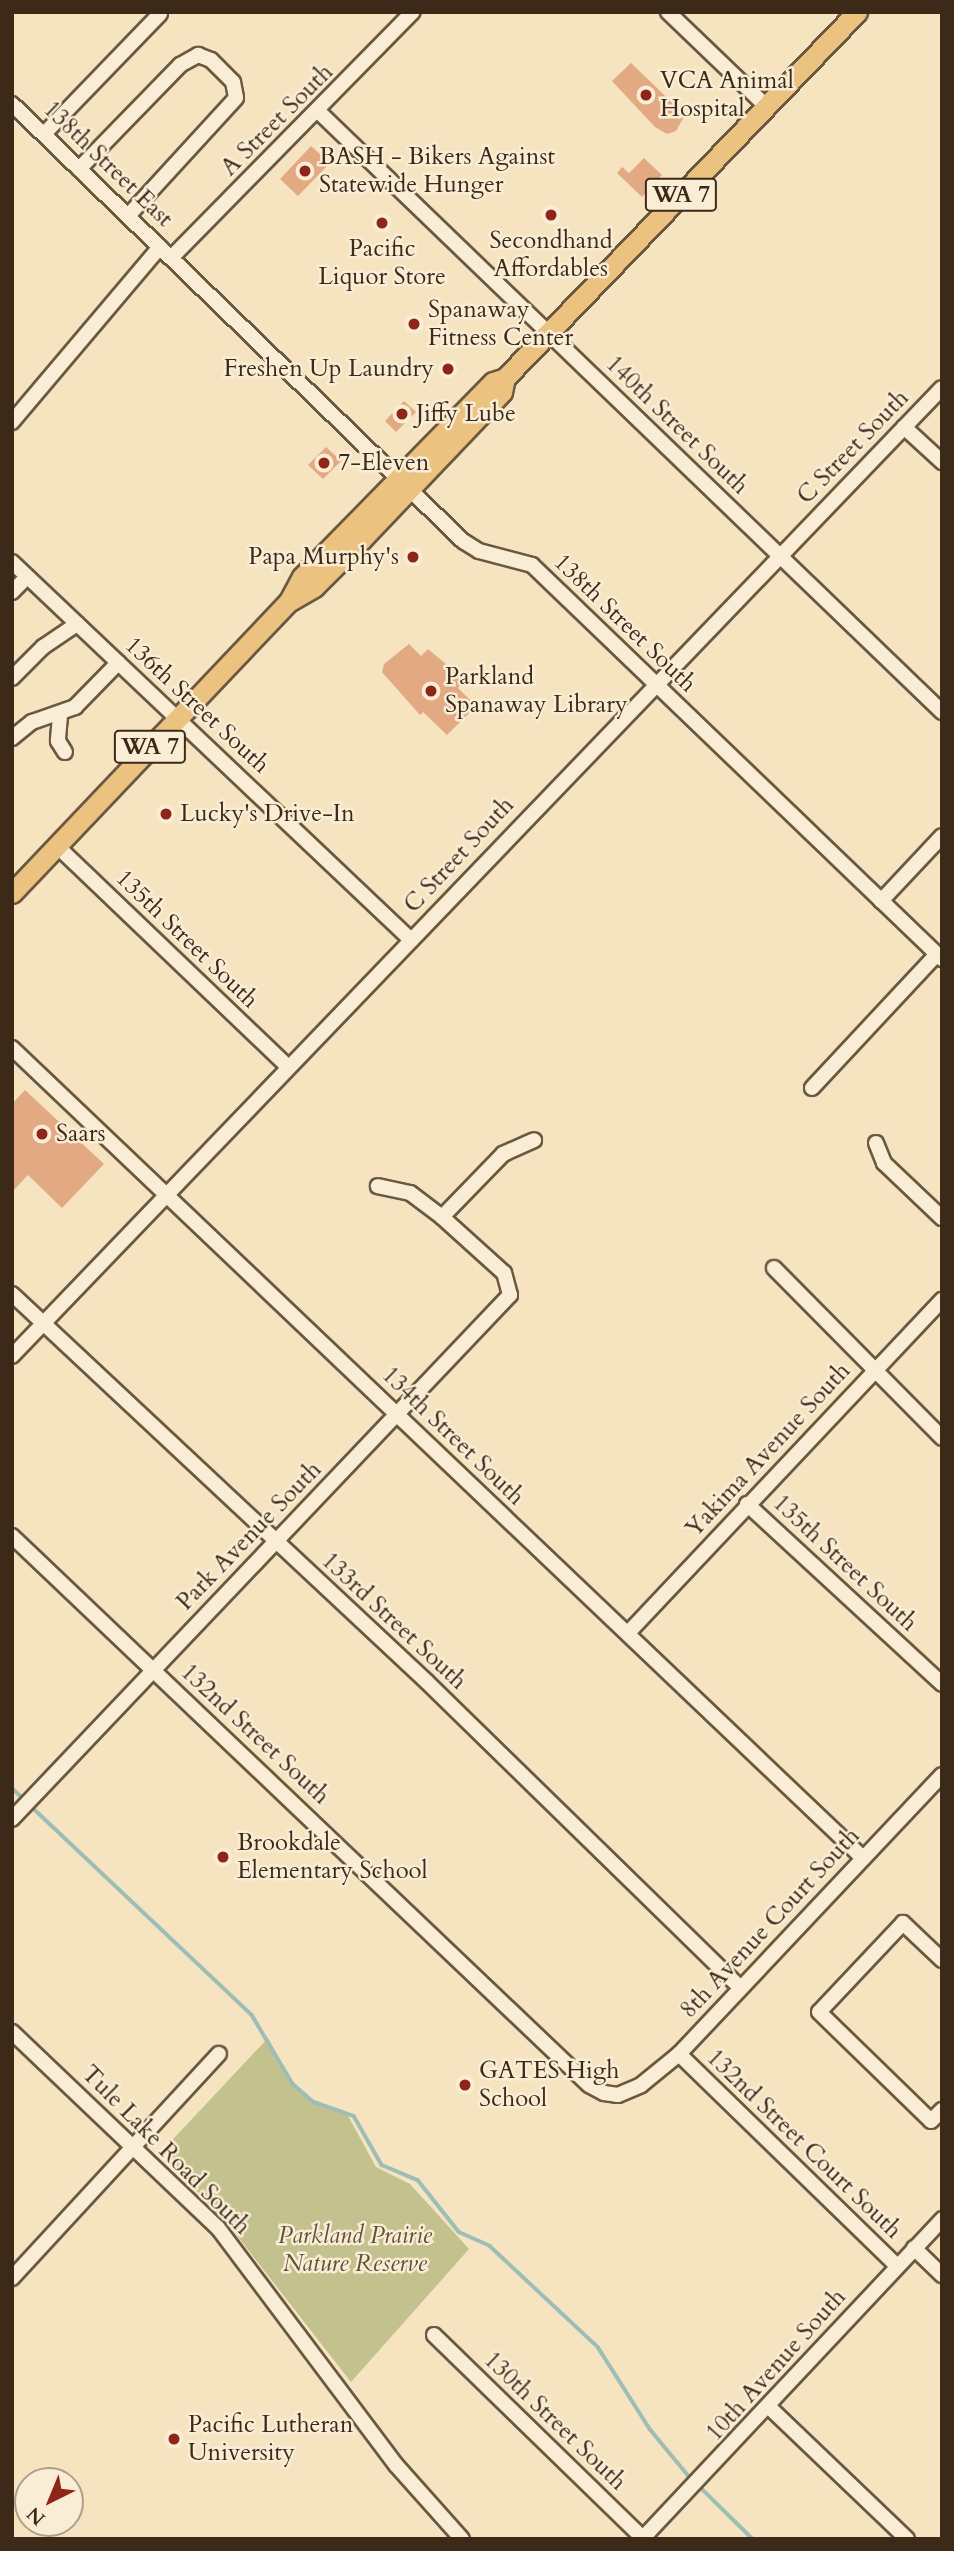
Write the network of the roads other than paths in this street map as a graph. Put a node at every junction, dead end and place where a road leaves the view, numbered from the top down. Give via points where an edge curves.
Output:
1 (413, 12) edge
2 (668, 12) edge
3 (857, 12) edge
4 (160, 14) dead end
5 (12, 104) edge
6 (765, 105) junction
7 (319, 112) junction
8 (44, 134) junction
9 (79, 169) junction
10 (128, 216) junction
11 (160, 247) junction
12 (171, 258) junction
13 (548, 333) junction
14 (942, 388) edge
15 (12, 422) edge
16 (904, 427) junction
17 (942, 462) edge
18 (404, 483) junction
19 (779, 555) junction
20 (12, 562) edge
21 (27, 576) junction
22 (12, 592) edge
23 (77, 624) junction
24 (118, 663) junction
25 (12, 678) edge
26 (655, 683) junction
27 (942, 712) edge
28 (60, 716) junction
29 (178, 718) junction
30 (12, 738) edge
31 (65, 752) dead end
32 (942, 836) edge
33 (57, 846) junction
34 (12, 893) edge
35 (881, 901) junction
36 (411, 940) junction
37 (939, 957) edge
38 (12, 1048) edge
39 (286, 1065) junction
40 (812, 1087) dead end
41 (534, 1140) dead end
42 (876, 1143) dead end
43 (378, 1186) dead end
44 (164, 1194) junction
45 (442, 1217) junction
46 (942, 1218) edge
47 (774, 1268) dead end
48 (12, 1294) edge
49 (942, 1300) edge
50 (44, 1323) junction
51 (12, 1356) edge
52 (872, 1373) junction
53 (397, 1414) junction
54 (942, 1438) edge
55 (747, 1504) junction
56 (12, 1536) edge
57 (275, 1541) junction
58 (628, 1633) junction
59 (153, 1670) junction
60 (942, 1684) edge
61 (940, 1780) edge
62 (13, 1815) edge
63 (863, 1858) junction
64 (942, 1960) edge
65 (740, 1987) junction
66 (12, 2032) edge
67 (219, 2054) dead end
68 (679, 2054) junction
69 (625, 2093) joint
70 (942, 2110) edge
71 (136, 2149) junction
72 (942, 2219) edge
73 (914, 2248) junction
74 (897, 2266) junction
75 (942, 2275) edge
76 (12, 2278) edge
77 (434, 2334) dead end
78 (769, 2407) junction
79 (643, 2538) edge
80 (462, 2539) edge
81 (906, 2539) edge

1 - 7 street, A Street South
2 - 6 street
3 - 6 main road, WA 7
4 - 8 street
5 - 8 street, 138th Street East
6 - 13 main road, WA 7
7 - 12 street, A Street South
7 - 13 street, 140th Street South
8 - 9 street, 138th Street East
9 - 10 street, 138th Street East
9 - 10 street via 188,58 208,57 231,79 237,91 231,106
10 - 11 street, 138th Street East
11 - 12 street, 138th Street East
11 - 15 street
12 - 18 street, 138th Street South
13 - 18 main road, WA 7 via 505,378 493,382
13 - 19 street, 140th Street South
14 - 16 street, C Street South
16 - 17 street
16 - 19 street, C Street South
18 - 26 street, 138th Street South via 474,549 531,565
18 - 29 main road, WA 7 via 314,587 289,601
19 - 26 street, C Street South
19 - 27 street, 140th Street South
20 - 21 street, 136th Street South
21 - 22 street
21 - 23 street, 136th Street South
23 - 24 street, 136th Street South
23 - 25 street
24 - 28 street
24 - 29 street, 136th Street South
26 - 35 street, 138th Street South
26 - 36 street, C Street South
28 - 30 street via 32,722
28 - 31 street via 58,741
29 - 33 main road, WA 7
29 - 36 street, 136th Street South
32 - 35 street
33 - 34 main road, WA 7
33 - 39 street, 135th Street South
35 - 37 street, 138th Street South
36 - 39 street, C Street South
37 - 40 street
38 - 44 street, 134th Street South
39 - 44 street, C Street South
41 - 45 street via 503,1154
42 - 46 street via 884,1163
43 - 45 street via 410,1193
44 - 50 street, C Street South
44 - 53 street, 134th Street South
45 - 53 street, Park Avenue South via 510,1282 505,1303
47 - 52 street via 861,1352
48 - 50 street, 133rd Street South
49 - 52 street, Yakima Avenue South
50 - 51 street, C Street South
50 - 57 street, 133rd Street South
52 - 54 street
52 - 55 street, Yakima Avenue South
53 - 57 street, Park Avenue South
53 - 58 street, 134th Street South
55 - 58 street, Yakima Avenue South
55 - 60 street, 135th Street South
56 - 59 street, 132nd Street South
57 - 59 street, Park Avenue South
57 - 65 street, 133rd Street South
58 - 63 street, 134th Street South
59 - 62 street, Park Avenue South
59 - 69 street, 132nd Street South via 589,2085 604,2092
61 - 63 street, 8th Avenue Court South
63 - 65 street, 8th Avenue Court South
64 - 70 street via 903,1923 819,2012 931,2121
65 - 68 street, 8th Avenue Court South
66 - 71 street, Tule Lake Road South
67 - 71 street
68 - 69 street, 8th Avenue Court South
68 - 74 street, 132nd Street Court South
71 - 76 street
71 - 80 street, Tule Lake Road South via 218,2228 396,2465
72 - 73 street, 10th Avenue South
73 - 74 street, 10th Avenue South
73 - 75 street, 132nd Street Court South
74 - 78 street, 10th Avenue South
77 - 79 street, 130th Street South
78 - 79 street, 10th Avenue South
78 - 81 street

